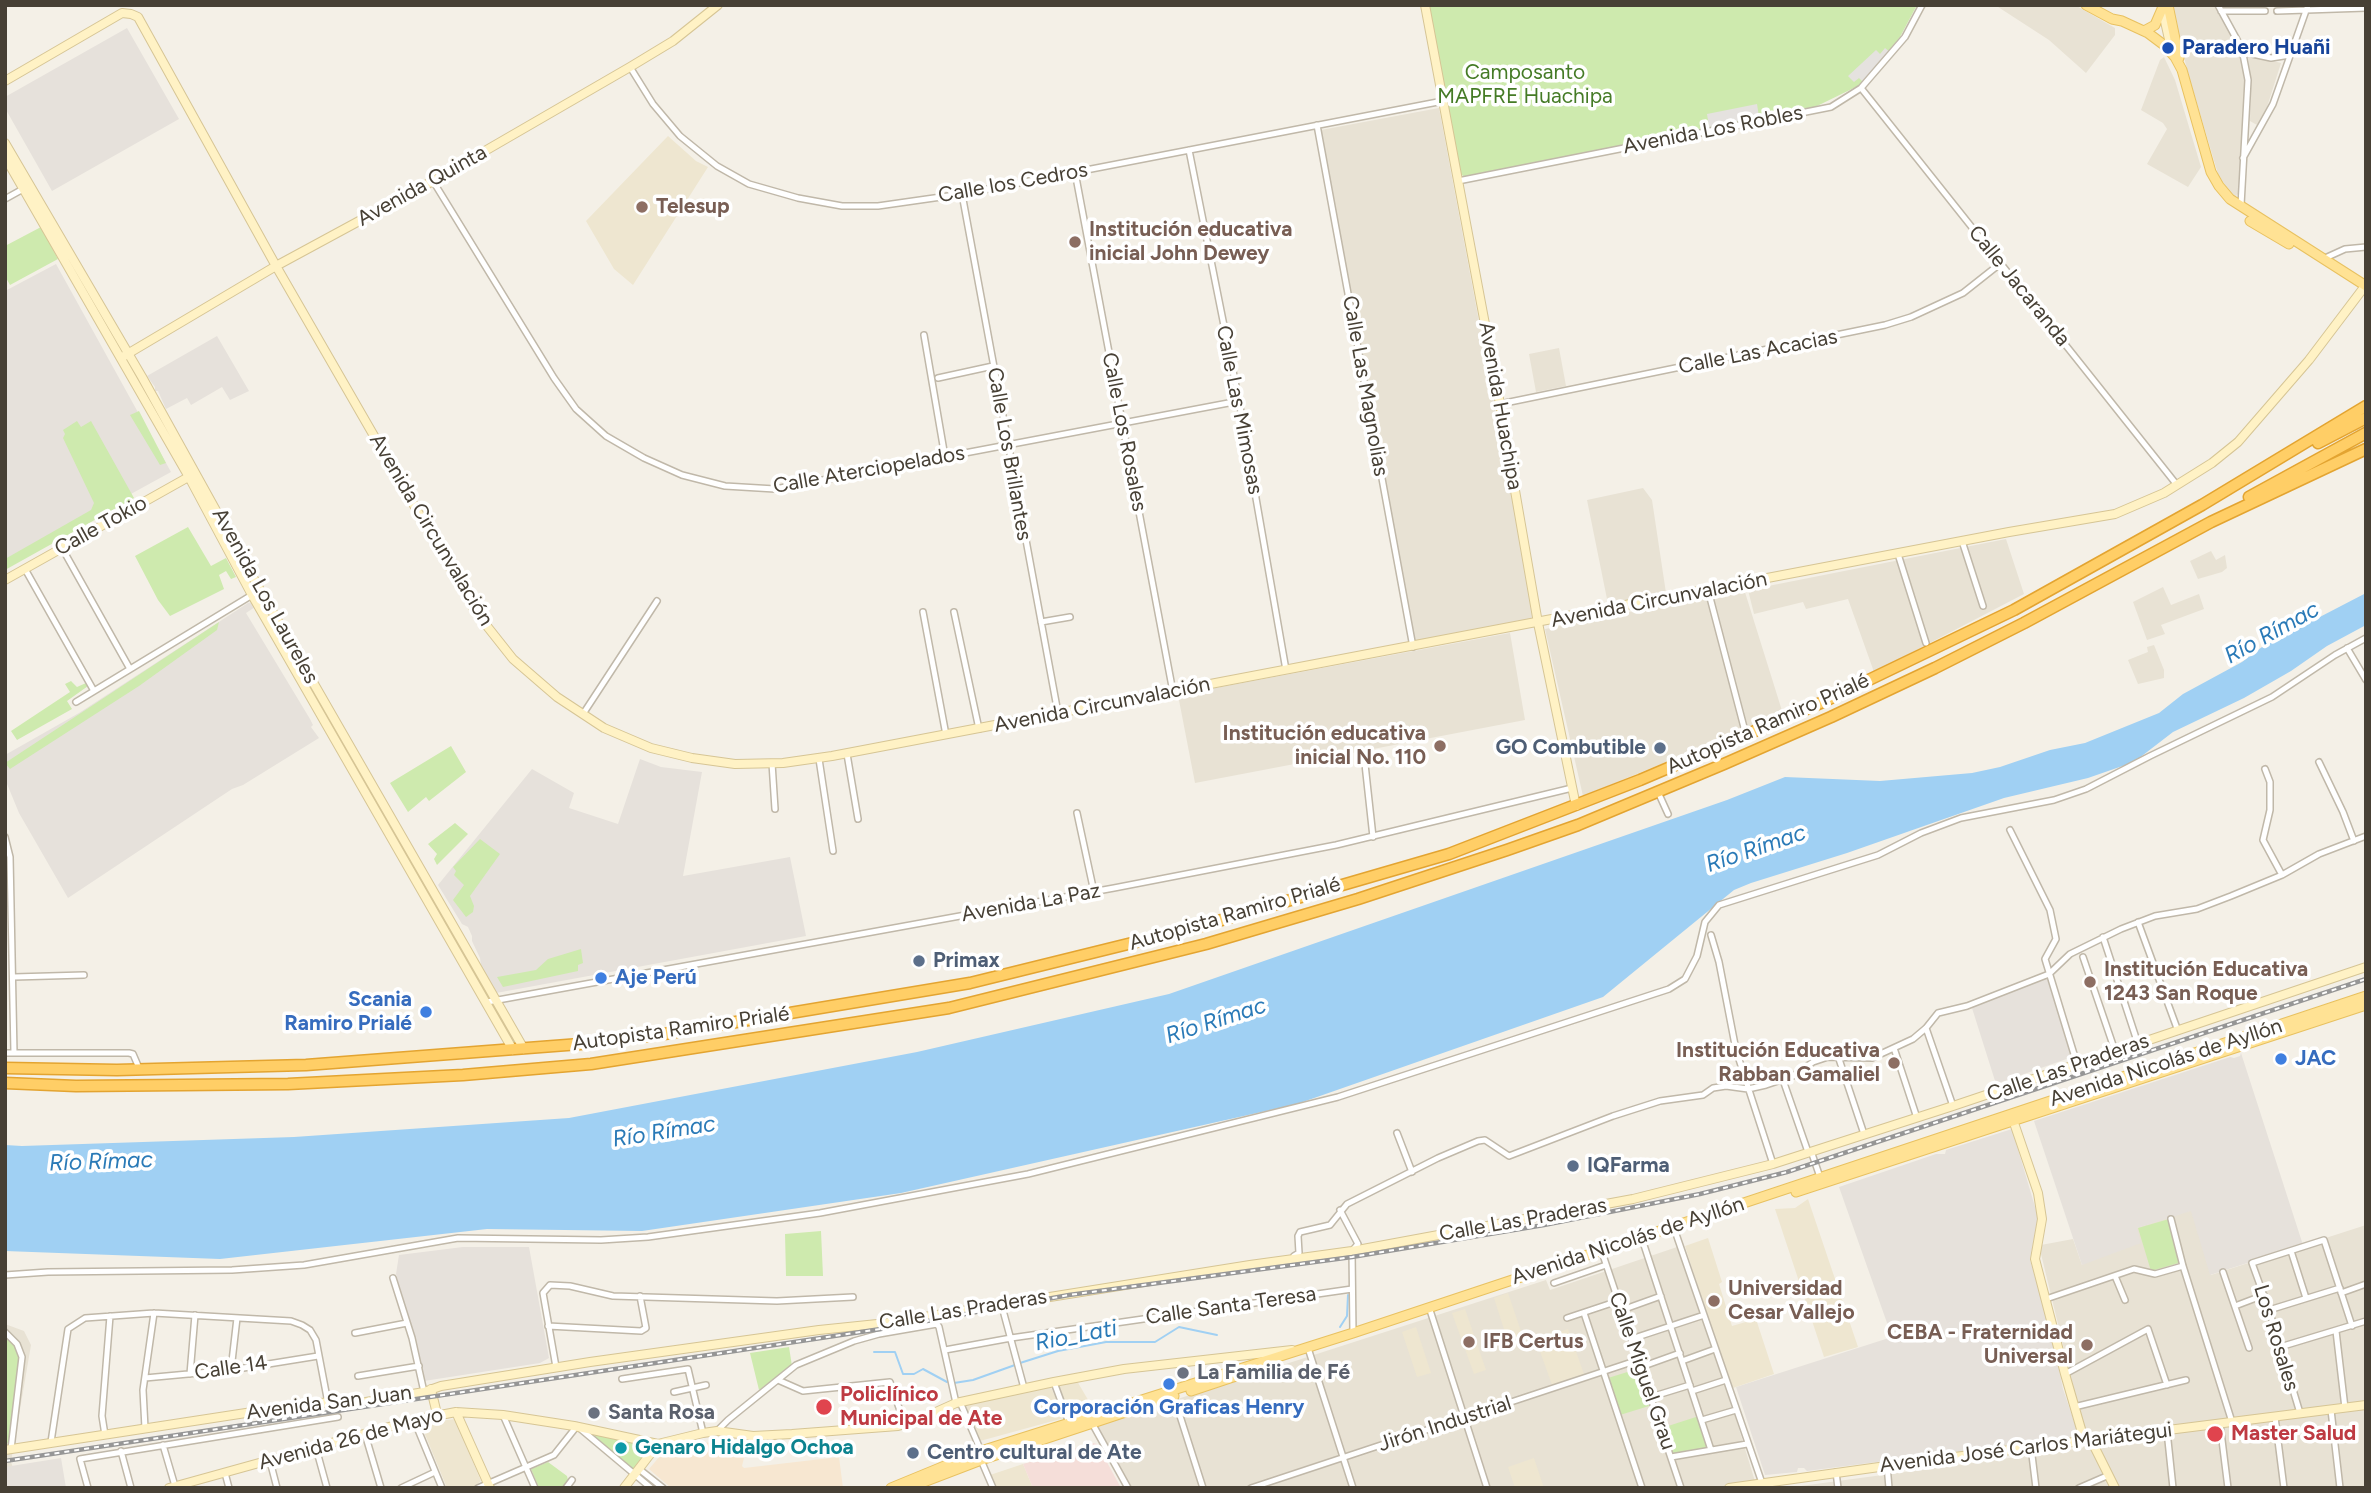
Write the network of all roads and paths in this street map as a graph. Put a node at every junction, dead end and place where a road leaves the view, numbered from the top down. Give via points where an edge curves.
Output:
1 (718, 5) edge
2 (1425, 5) edge
3 (1922, 5) edge
4 (2086, 5) edge
5 (2098, 5) edge
6 (2164, 6) edge
7 (2220, 8) edge
8 (2307, 8) edge
9 (2366, 8) edge
10 (2265, 11) dead end
11 (2277, 11) dead end
12 (2122, 21) junction
13 (2171, 21) junction
14 (2144, 31) junction
15 (2166, 31) junction
16 (2157, 39) junction
17 (2196, 45) dead end
18 (2242, 50) junction
19 (2172, 53) junction
20 (2290, 55) junction
21 (631, 67) junction
22 (2182, 70) junction
23 (5, 80) edge
24 (1861, 88) junction
25 (1443, 101) junction
26 (1317, 125) junction
27 (5, 143) edge
28 (1189, 150) junction
29 (5, 157) edge
30 (2242, 161) junction
31 (1075, 172) junction
32 (433, 181) junction
33 (1458, 181) junction
34 (23, 189) junction
35 (962, 194) junction
36 (5, 199) edge
37 (2241, 208) junction
38 (2366, 247) edge
39 (2323, 259) junction
40 (2001, 263) junction
41 (276, 266) junction
42 (2365, 289) edge
43 (923, 335) dead end
44 (124, 356) junction
45 (993, 366) junction
46 (938, 378) dead end
47 (2366, 399) edge
48 (1239, 401) junction
49 (1500, 404) junction
50 (2366, 406) edge
51 (2366, 418) edge
52 (1123, 423) junction
53 (2366, 433) edge
54 (1007, 446) junction
55 (2366, 449) edge
56 (945, 457) junction
57 (2280, 458) junction
58 (192, 475) junction
59 (2177, 485) junction
60 (2202, 505) junction
61 (2211, 522) junction
62 (1962, 541) junction
63 (62, 548) junction
64 (1898, 554) junction
65 (25, 569) junction
66 (5, 580) edge
67 (1708, 590) junction
68 (252, 595) junction
69 (657, 601) dead end
70 (1983, 606) dead end
71 (954, 611) dead end
72 (923, 612) dead end
73 (1070, 617) dead end
74 (1041, 622) junction
75 (1538, 623) junction
76 (2364, 639) edge
77 (1926, 643) dead end
78 (1413, 647) junction
79 (2347, 648) junction
80 (2366, 648) edge
81 (130, 669) junction
82 (1287, 670) junction
83 (2366, 680) edge
84 (94, 691) junction
85 (1172, 692) junction
86 (76, 702) dead end
87 (1058, 713) junction
88 (583, 714) junction
89 (979, 729) junction
90 (946, 735) junction
91 (1746, 735) junction
92 (847, 754) junction
93 (1364, 755) dead end
94 (819, 759) junction
95 (2319, 762) dead end
96 (772, 763) junction
97 (2265, 769) dead end
98 (1572, 788) junction
99 (1658, 792) junction
100 (1576, 806) junction
101 (775, 809) dead end
102 (1077, 813) dead end
103 (1668, 814) dead end
104 (858, 819) dead end
105 (2010, 830) dead end
106 (2366, 836) edge
107 (5, 837) edge
108 (1373, 837) junction
109 (2354, 841) junction
110 (1507, 850) junction
111 (833, 851) dead end
112 (2282, 875) junction
113 (1094, 892) junction
114 (8, 922) edge
115 (2138, 922) junction
116 (1711, 935) dead end
117 (2103, 937) junction
118 (2083, 957) dead end
119 (2366, 967) edge
120 (84, 975) dead end
121 (2049, 975) junction
122 (14, 977) junction
123 (2366, 996) edge
124 (496, 999) junction
125 (487, 1002) junction
126 (2366, 1005) edge
127 (763, 1018) junction
128 (1926, 1028) junction
129 (2178, 1031) junction
130 (765, 1037) junction
131 (2138, 1044) junction
132 (1894, 1048) junction
133 (519, 1049) junction
134 (2115, 1051) junction
135 (5, 1053) edge
136 (14, 1053) junction
137 (1838, 1056) junction
138 (382, 1060) junction
139 (2077, 1065) junction
140 (5, 1068) edge
141 (140, 1070) junction
142 (383, 1079) junction
143 (1783, 1080) junction
144 (5, 1083) edge
145 (1748, 1089) junction
146 (1953, 1106) junction
147 (2012, 1117) junction
148 (1917, 1118) junction
149 (1397, 1133) dead end
150 (1864, 1134) junction
151 (1810, 1152) junction
152 (1773, 1164) junction
153 (1412, 1172) junction
154 (1821, 1181) junction
155 (1340, 1210) junction
156 (2171, 1219) dead end
157 (1675, 1231) junction
158 (1643, 1242) junction
159 (1352, 1251) junction
160 (2291, 1251) junction
161 (1603, 1255) junction
162 (1250, 1265) junction
163 (1606, 1265) junction
164 (2183, 1266) junction
165 (2223, 1272) dead end
166 (5, 1275) edge
167 (2116, 1276) junction
168 (393, 1278) dead end
169 (1554, 1283) dead end
170 (2366, 1284) edge
171 (1352, 1289) junction
172 (2340, 1290) junction
173 (2264, 1295) junction
174 (640, 1296) junction
175 (1661, 1296) junction
176 (853, 1297) dead end
177 (2306, 1298) junction
178 (2046, 1299) junction
179 (2126, 1300) dead end
180 (1618, 1301) junction
181 (2235, 1306) junction
182 (1430, 1310) junction
183 (1622, 1310) junction
184 (2269, 1310) junction
185 (154, 1313) junction
186 (1584, 1313) junction
187 (1004, 1314) dead end
188 (195, 1315) junction
189 (1704, 1315) junction
190 (110, 1316) junction
191 (237, 1318) junction
192 (1567, 1318) dead end
193 (2366, 1321) edge
194 (407, 1323) junction
195 (548, 1326) junction
196 (1671, 1326) junction
197 (2352, 1326) junction
198 (2336, 1331) junction
199 (5, 1332) edge
200 (355, 1333) dead end
201 (1353, 1333) junction
202 (1011, 1338) junction
203 (1631, 1339) junction
204 (2280, 1347) junction
205 (2249, 1348) dead end
206 (1308, 1349) junction
207 (1715, 1349) junction
208 (945, 1350) junction
209 (652, 1353) joint
210 (1680, 1353) junction
211 (318, 1356) junction
212 (1639, 1360) junction
213 (1682, 1361) junction
214 (419, 1366) junction
215 (556, 1367) junction
216 (1641, 1367) junction
217 (230, 1370) junction
218 (1603, 1372) junction
219 (190, 1374) junction
220 (2065, 1374) junction
221 (358, 1376) dead end
222 (145, 1378) junction
223 (622, 1379) dead end
224 (778, 1380) junction
225 (1726, 1380) junction
226 (2186, 1380) dead end
227 (1690, 1384) junction
228 (706, 1385) dead end
229 (1055, 1385) dead end
230 (2167, 1385) junction
231 (692, 1388) junction
232 (1024, 1388) junction
233 (428, 1391) junction
234 (1692, 1391) junction
235 (674, 1392) dead end
236 (1172, 1393) junction
237 (1651, 1397) junction
238 (958, 1402) junction
239 (328, 1403) junction
240 (2366, 1405) edge
241 (2074, 1407) junction
242 (2345, 1408) junction
243 (1736, 1410) junction
244 (2331, 1410) junction
245 (456, 1412) junction
246 (2300, 1413) junction
247 (436, 1414) junction
248 (503, 1415) junction
249 (338, 1417) dead end
250 (1465, 1417) junction
251 (2275, 1417) junction
252 (414, 1420) junction
253 (1702, 1420) junction
254 (1069, 1423) junction
255 (1092, 1423) junction
256 (2232, 1423) junction
257 (2220, 1424) junction
258 (905, 1425) junction
259 (577, 1426) junction
260 (145, 1428) junction
261 (722, 1429) junction
262 (2167, 1431) junction
263 (703, 1433) junction
264 (365, 1434) junction
265 (105, 1435) junction
266 (2089, 1441) junction
267 (51, 1443) junction
268 (658, 1444) junction
269 (1747, 1444) junction
270 (163, 1445) junction
271 (2031, 1447) junction
272 (8, 1449) edge
273 (1711, 1450) junction
274 (121, 1451) junction
275 (316, 1452) junction
276 (981, 1456) junction
277 (1671, 1457) junction
278 (1343, 1458) junction
279 (270, 1461) junction
280 (1887, 1465) junction
281 (526, 1466) junction
282 (637, 1471) junction
283 (435, 1472) junction
284 (1836, 1472) junction
285 (225, 1473) junction
286 (932, 1474) junction
287 (2109, 1475) junction
288 (572, 1480) dead end
289 (1762, 1483) junction
290 (1790, 1483) edge
291 (489, 1485) edge
292 (186, 1486) edge
293 (172, 1487) edge
294 (1740, 1487) edge
295 (88, 1488) edge
296 (131, 1488) edge
297 (229, 1488) edge
298 (277, 1488) edge
299 (327, 1488) edge
300 (381, 1488) edge
301 (401, 1488) edge
302 (442, 1488) edge
303 (478, 1488) edge
304 (535, 1488) edge
305 (566, 1488) edge
306 (624, 1488) edge
307 (652, 1488) edge
308 (663, 1488) edge
309 (882, 1488) edge
310 (891, 1488) edge
311 (908, 1488) edge
312 (919, 1488) edge
313 (993, 1488) edge
314 (1128, 1488) edge
315 (1203, 1488) edge
316 (1251, 1488) edge
317 (1353, 1488) edge
318 (1487, 1488) edge
319 (1642, 1488) edge
320 (1681, 1488) edge
321 (1729, 1488) edge
322 (1838, 1488) edge
323 (1889, 1488) edge
324 (2036, 1488) edge
325 (2079, 1488) edge
326 (2115, 1488) edge
327 (2173, 1488) edge
328 (2228, 1488) edge
329 (2284, 1488) edge
330 (2340, 1488) edge

1 - 21 street, Avenida Quinta
2 - 25 street, Avenida Huachipa
3 - 24 street, Avenida Los Robles via 1905,37
4 - 12 main road
5 - 12 main road
6 - 13 main road
6 - 14 main road via 2155,25
6 - 15 street
7 - 10 street
7 - 18 street
8 - 9 street
8 - 11 street
8 - 20 street
12 - 14 main road
13 - 15 main road
13 - 22 main road
14 - 16 main road
15 - 16 main road
15 - 19 street
16 - 19 main road
17 - 18 street
18 - 20 street via 2271,58
18 - 30 street via 2248,80
19 - 22 main road
19 - 42 main road via 2203,164 2220,195 2251,221
20 - 30 street via 2273,104
21 - 32 street, Avenida Quinta
21 - 35 street, Calle los Cedros via 680,136 749,184 842,206 878,206
22 - 37 main road via 2211,172
23 - 41 street, Avenida Circunvalación via 122,13 138,17
24 - 33 street, Avenida Los Robles via 1831,107
24 - 40 street, Calle Jacaranda
25 - 26 street, Calle los Cedros
25 - 33 street, Avenida Huachipa
26 - 28 street, Calle los Cedros
26 - 78 street, Calle Las Magnolias
27 - 44 street, Avenida Los Laureles
28 - 31 street, Calle los Cedros
28 - 48 street, Calle Las Mimosas
29 - 34 street, Avenida Los Laureles
30 - 37 street
31 - 35 street, Calle los Cedros
31 - 52 street, Calle Los Rosales
32 - 41 street, Avenida Quinta
32 - 56 street, Calle Aterciopelados via 576,409 606,436 644,458 682,475 725,486 775,489
33 - 49 street, Avenida Huachipa
34 - 36 street
34 - 44 street, Avenida Los Laureles
35 - 45 street, Calle Los Brillantes
37 - 39 main road
38 - 39 street via 2345,249
39 - 42 main road
40 - 49 street, Calle Las Acacias via 1963,293 1885,325
40 - 59 street, Calle Jacaranda
41 - 44 street, Avenida Quinta
41 - 88 street, Avenida Circunvalación via 475,611 513,659
42 - 59 street, Avenida Circunvalación via 2248,433
43 - 56 street
44 - 58 street, Avenida Los Laureles
45 - 46 street
45 - 54 street, Calle Los Brillantes
47 - 57 highway
48 - 52 street, Calle Aterciopelados
48 - 82 street, Calle Las Mimosas
49 - 75 street, Avenida Huachipa
50 - 57 highway, Autopista Ramiro Prialé
51 - 60 highway
52 - 54 street, Calle Aterciopelados
52 - 85 street, Calle Los Rosales
53 - 61 highway
54 - 56 street, Calle Aterciopelados
54 - 74 street, Calle Los Brillantes
55 - 61 highway, Autopista Ramiro Prialé
57 - 60 highway, Autopista Ramiro Prialé
58 - 63 street, Calle Tokio
58 - 68 street, Avenida Los Laureles
58 - 124 street, Avenida Los Laureles
59 - 62 street, Avenida Circunvalación via 2115,514
60 - 91 highway, Autopista Ramiro Prialé via 1973,631
61 - 99 highway, Autopista Ramiro Prialé via 1957,657
62 - 64 street, Avenida Circunvalación
62 - 70 street
63 - 65 street, Calle Tokio
63 - 81 street
64 - 67 street, Avenida Circunvalación
64 - 77 street
65 - 66 street, Calle Tokio
65 - 84 street
67 - 75 street, Avenida Circunvalación
67 - 91 street
68 - 81 street
68 - 125 street, Avenida Los Laureles
69 - 88 street
71 - 89 street
72 - 90 street
73 - 74 street
74 - 87 street, Calle Los Brillantes
75 - 78 street, Avenida Circunvalación
75 - 98 street, Avenida Huachipa
76 - 79 street
76 - 80 street
78 - 82 street, Avenida Circunvalación
79 - 83 street
79 - 166 street via 2272,697 2086,789 1961,818 1878,855 1719,905 1705,922 1698,956 1685,979 1669,989 1338,1097 1028,1174 820,1213 648,1237 458,1238 304,1265
81 - 84 street
82 - 85 street, Avenida Circunvalación
84 - 86 street
85 - 87 street, Avenida Circunvalación
87 - 89 street, Avenida Circunvalación
88 - 96 street, Avenida Circunvalación via 651,748 735,764
89 - 90 street, Avenida Circunvalación
90 - 92 street, Avenida Circunvalación
91 - 100 highway, Autopista Ramiro Prialé
92 - 94 street, Avenida Circunvalación
92 - 104 street
93 - 108 street
94 - 96 street, Avenida Circunvalación
94 - 111 street
95 - 109 street
96 - 101 street
97 - 112 street via 2270,810 2263,840
98 - 100 street, Avenida Huachipa
98 - 108 street, Avenida La Paz
99 - 103 street
99 - 110 highway, Autopista Ramiro Prialé
100 - 110 highway via 1570,820
100 - 127 highway, Autopista Ramiro Prialé via 1449,853 1201,926 970,983
102 - 113 street
105 - 121 street via 2050,910 2056,939 2046,956
106 - 109 street
107 - 114 street via 10,858
108 - 113 street, Avenida La Paz
109 - 112 street
110 - 130 highway, Autopista Ramiro Prialé via 1179,951 948,1008
112 - 115 street via 2197,909
113 - 124 street, Avenida La Paz
114 - 122 street
115 - 117 street
115 - 129 street
116 - 145 street
117 - 121 street via 2070,954
117 - 131 street
118 - 134 street
119 - 129 street, Calle Las Praderas
120 - 122 street
121 - 128 street via 1938,1013
121 - 139 street
122 - 136 street
123 - 147 main road, Avenida Nicolás de Ayllón
124 - 125 street, Avenida La Paz
124 - 133 street, Avenida Los Laureles
125 - 133 street, Avenida Los Laureles
126 - 147 main road, Avenida Nicolás de Ayllón
127 - 130 highway via 771,1028
127 - 133 highway, Autopista Ramiro Prialé
128 - 132 street
128 - 146 street
129 - 131 street, Calle Las Praderas
130 - 142 highway, Autopista Ramiro Prialé via 591,1064
131 - 134 street, Calle Las Praderas
132 - 137 street via 1862,1060
132 - 148 street
133 - 138 highway, Autopista Ramiro Prialé
134 - 139 street, Calle Las Praderas
135 - 136 street
136 - 141 street via 130,1053
137 - 143 street via 1813,1062
137 - 150 street
138 - 141 highway, Autopista Ramiro Prialé
138 - 142 highway via 374,1070
139 - 146 street, Calle Las Praderas
140 - 141 highway, Autopista Ramiro Prialé
142 - 144 highway, Autopista Ramiro Prialé via 288,1084
143 - 145 street
143 - 151 street
145 - 152 street
145 - 153 street via 1726,1086 1703,1095 1660,1101 1509,1156 1485,1140 1478,1141
146 - 148 street, Calle Las Praderas
147 - 154 main road, Avenida Nicolás de Ayllón
147 - 178 street via 2040,1206 2035,1259
148 - 150 street, Calle Las Praderas
149 - 153 street
150 - 151 street, Calle Las Praderas
151 - 152 street, Calle Las Praderas
151 - 154 street
152 - 159 street, Calle Las Praderas via 1633,1199
153 - 155 street
154 - 157 main road, Avenida Nicolás de Ayllón
154 - 182 main road, Avenida Nicolás de Ayllón
155 - 159 street via 1355,1237
155 - 162 street via 1329,1225 1298,1234 1298,1255
156 - 164 street
157 - 158 main road, Avenida Nicolás de Ayllón
157 - 189 street
158 - 161 main road, Avenida Nicolás de Ayllón
158 - 175 street
159 - 162 street, Calle Las Praderas
159 - 171 street
160 - 172 street via 2324,1240
160 - 173 street, Los Rosales via 2252,1263
160 - 177 street
161 - 163 street, Calle Miguel Grau
161 - 182 main road, Avenida Nicolás de Ayllón
162 - 209 street, Calle Las Praderas via 887,1324
163 - 169 street
163 - 180 street, Calle Miguel Grau
164 - 167 street via 2155,1274 2138,1269
164 - 256 street
165 - 181 street
167 - 178 street
167 - 179 street
168 - 194 street
170 - 172 street
171 - 201 street
171 - 202 street, Calle Santa Teresa
172 - 177 street
172 - 197 street
173 - 181 street
173 - 184 street, Los Rosales
174 - 176 street via 777,1301
174 - 195 street via 646,1328 641,1331
174 - 195 street via 550,1285 543,1293
175 - 183 street
175 - 196 street
177 - 184 street
178 - 220 street
180 - 183 street, Calle Miguel Grau
180 - 186 street
181 - 205 street
182 - 201 main road, Avenida Nicolás de Ayllón
182 - 206 main road, Avenida Nicolás de Ayllón
182 - 250 street
183 - 203 street, Calle Miguel Grau
184 - 204 street, Los Rosales
185 - 188 street
185 - 190 street
185 - 222 street
186 - 192 street
186 - 218 street
187 - 202 street
188 - 191 street
188 - 219 street
189 - 196 street
189 - 207 street
190 - 265 street via 102,1416
190 - 267 street via 85,1318 68,1329
191 - 211 street via 302,1325 316,1340
191 - 217 street
193 - 197 street
194 - 200 street
194 - 214 street
195 - 215 street
196 - 203 street
196 - 210 street
197 - 198 street
198 - 204 street
198 - 242 street
199 - 272 street via 22,1357
201 - 206 main road, Avenida Nicolás de Ayllón
202 - 208 street, Calle Santa Teresa
202 - 232 street
203 - 212 street, Calle Miguel Grau
204 - 246 street, Los Rosales
206 - 232 street via 1124,1369
206 - 236 main road, Avenida Nicolás de Ayllón
206 - 278 street
207 - 213 street
207 - 225 street
208 - 224 street via 937,1324 907,1328 815,1356
208 - 238 street
209 - 215 street, Avenida San Juan
210 - 213 street
210 - 216 street
211 - 217 street, Calle 14
211 - 239 street
212 - 216 street, Calle Miguel Grau
212 - 218 street, Jirón Industrial
213 - 227 street
214 - 221 street
214 - 233 street
215 - 233 street, Avenida San Juan
216 - 237 street, Calle Miguel Grau
217 - 219 street, Calle 14
218 - 250 street, Jirón Industrial
218 - 319 street
219 - 222 street, Calle 14
220 - 230 street via 2148,1329
220 - 241 street
222 - 260 street
223 - 231 street via 688,1369
224 - 258 street via 803,1391 890,1382
224 - 261 street
225 - 234 street
225 - 243 street
226 - 230 street
227 - 234 street
227 - 237 street
228 - 231 street
229 - 254 street
230 - 241 street
231 - 235 street
231 - 263 street
232 - 238 street
233 - 239 street, Avenida San Juan via 366,1402
233 - 247 street
234 - 253 street
236 - 254 main road, Avenida Nicolás de Ayllón
236 - 255 main road, Avenida Nicolás de Ayllón
236 - 315 street
237 - 277 street, Calle Miguel Grau
238 - 258 street
238 - 276 street
239 - 260 street, Avenida San Juan
240 - 242 street, Avenida José Carlos Mariátegui
241 - 266 street
242 - 244 street, Avenida José Carlos Mariátegui
243 - 253 street
243 - 269 street
244 - 246 street, Avenida José Carlos Mariátegui
244 - 330 street
245 - 247 street, Avenida 26 de Mayo
245 - 248 street, Avenida 26 de Mayo
245 - 291 street
246 - 251 street, Avenida José Carlos Mariátegui
247 - 252 street, Avenida 26 de Mayo
248 - 259 street, Avenida 26 de Mayo
248 - 281 street
249 - 270 street
250 - 278 street, Jirón Industrial
250 - 318 street
251 - 256 street, Avenida José Carlos Mariátegui
251 - 329 street
252 - 264 street, Avenida 26 de Mayo
252 - 283 street
253 - 273 street
254 - 276 main road, Avenida Nicolás de Ayllón
255 - 276 main road, Avenida Nicolás de Ayllón
255 - 314 street
256 - 257 street, Avenida José Carlos Mariátegui
257 - 262 street, Avenida José Carlos Mariátegui
257 - 328 street
258 - 261 street via 753,1436
259 - 268 street, Avenida 26 de Mayo
259 - 281 street via 555,1454
259 - 282 street
260 - 265 street, Avenida San Juan
261 - 263 street
262 - 266 street, Avenida José Carlos Mariátegui
262 - 327 street
263 - 268 street
264 - 275 street, Avenida 26 de Mayo
264 - 300 street
265 - 267 street, Avenida San Juan
266 - 271 street, Avenida José Carlos Mariátegui
266 - 287 street
267 - 272 street, Avenida San Juan
268 - 282 street
269 - 273 street
269 - 289 street
270 - 274 street
270 - 293 street
271 - 280 street, Avenida José Carlos Mariátegui
271 - 324 street
273 - 277 street
274 - 295 street via 80,1459
274 - 296 street
275 - 279 street, Avenida 26 de Mayo
275 - 299 street
276 - 286 main road, Avenida Nicolás de Ayllón
276 - 313 street
277 - 320 street, Calle Miguel Grau
278 - 316 street, Jirón Industrial
278 - 317 street
279 - 285 street, Avenida 26 de Mayo
279 - 298 street
280 - 284 street, Avenida José Carlos Mariátegui
280 - 323 street
281 - 291 street
281 - 304 street
282 - 306 street
282 - 307 street
282 - 308 street
283 - 301 street
283 - 302 street
284 - 290 street, Avenida José Carlos Mariátegui
284 - 322 street
285 - 292 street, Avenida 26 de Mayo
285 - 297 street
286 - 309 street
286 - 310 main road, Avenida Nicolás de Ayllón
286 - 311 main road, Avenida Nicolás de Ayllón
286 - 312 street
287 - 325 street
287 - 326 street
288 - 305 street
289 - 290 street, Avenida José Carlos Mariátegui
289 - 294 street, Avenida José Carlos Mariátegui
291 - 303 street
292 - 293 street, Avenida 26 de Mayo
294 - 321 street, Avenida José Carlos Mariátegui

